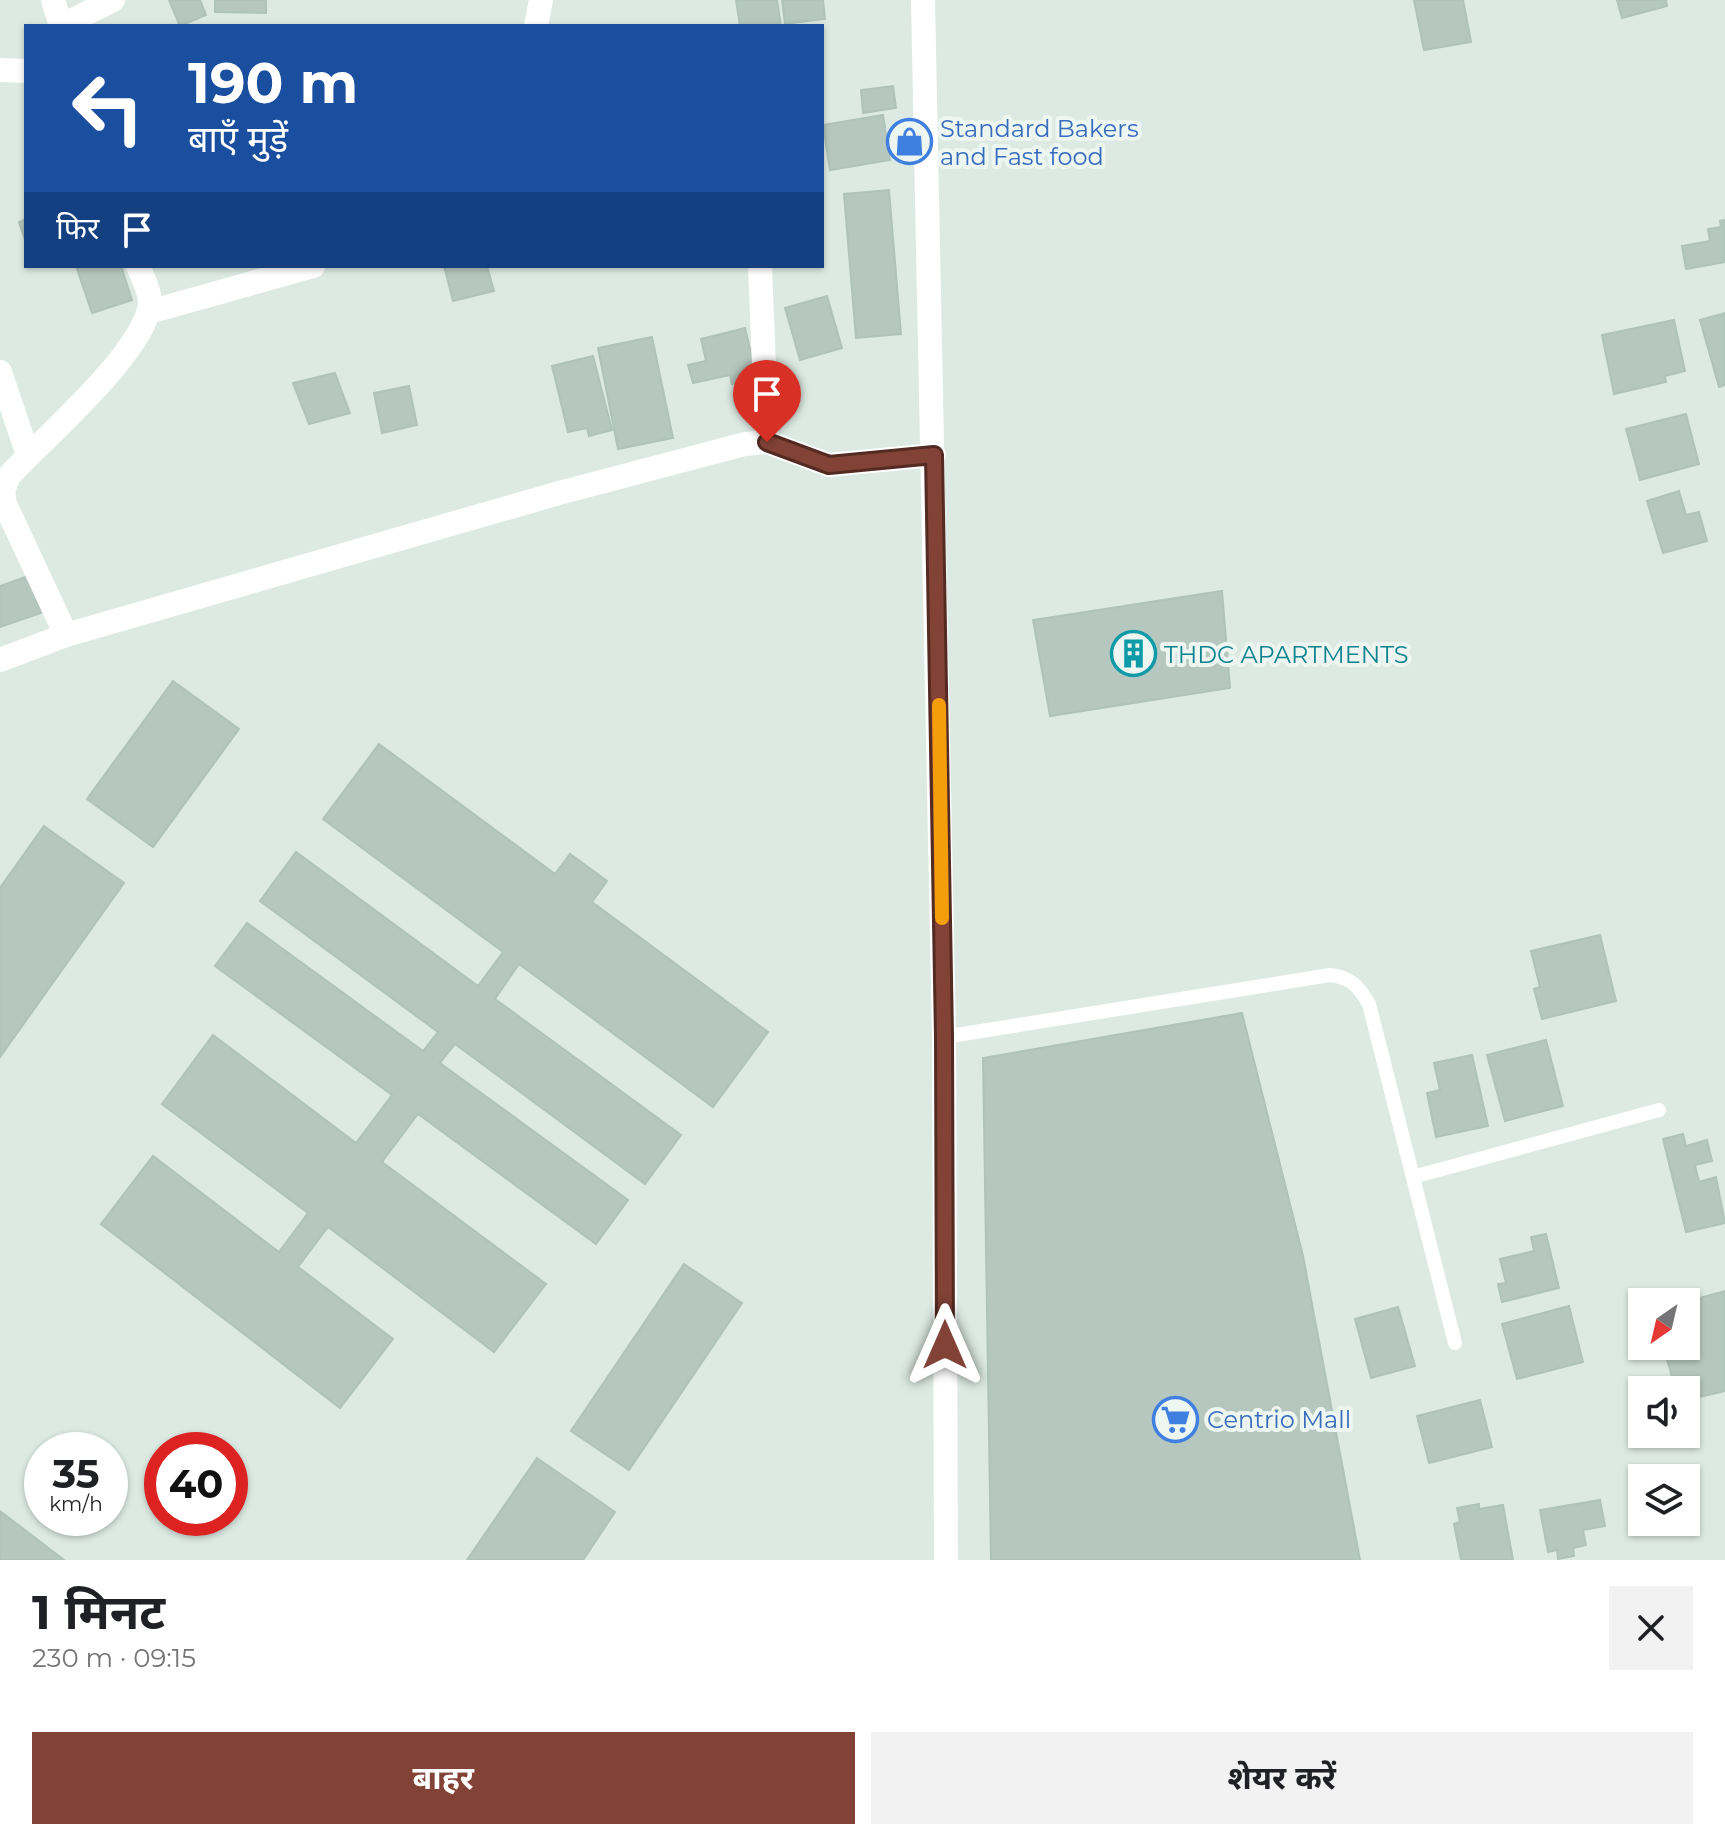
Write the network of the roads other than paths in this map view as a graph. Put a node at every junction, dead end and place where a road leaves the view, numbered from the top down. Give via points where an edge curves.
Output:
1 (53, 0) edge
2 (113, 0) edge
3 (541, 0) edge
4 (923, 0) edge
5 (60, 24) edge
6 (65, 24) edge
7 (536, 24) edge
8 (0, 70) edge
9 (24, 71) edge
10 (139, 268) edge
11 (306, 268) edge
12 (760, 268) edge
13 (149, 312) junction
14 (0, 372) edge
15 (767, 442) junction
16 (28, 455) junction
17 (934, 455) junction
18 (66, 635) junction
19 (0, 660) edge
20 (944, 1037) junction
21 (1659, 1110) dead end
22 (1413, 1177) junction
23 (1455, 1343) dead end
24 (946, 1560) edge

1 - 5 street
2 - 6 street
3 - 7 street
4 - 17 street
8 - 9 street
10 - 13 street
11 - 13 street
12 - 15 street
13 - 16 street via 119,359
14 - 16 street
15 - 17 street via 829,465
15 - 18 street via 559,493
16 - 18 street via 8,477 5,504
17 - 20 street
18 - 19 street
20 - 22 lane via 1345,976 1369,1004
20 - 24 street
21 - 22 lane
22 - 23 lane

